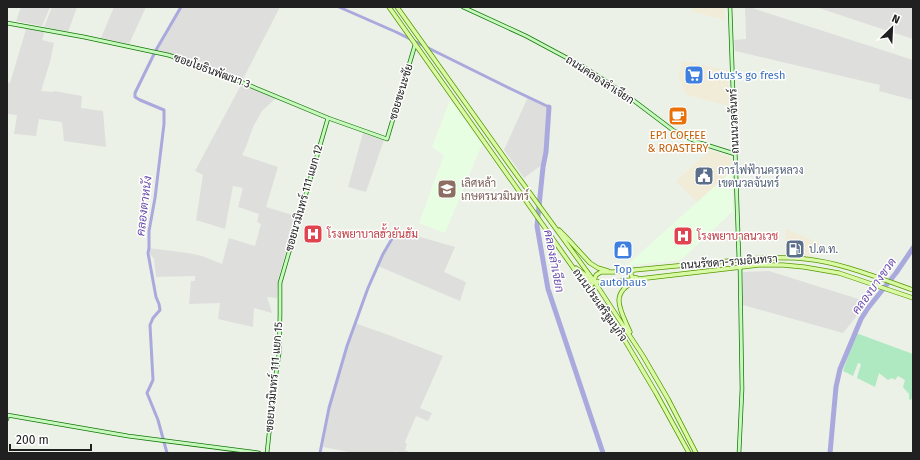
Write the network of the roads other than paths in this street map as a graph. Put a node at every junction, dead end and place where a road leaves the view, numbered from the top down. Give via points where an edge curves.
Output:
1 (389, 7) edge
2 (397, 7) edge
3 (463, 7) edge
4 (730, 7) edge
5 (7, 23) edge
6 (415, 44) junction
7 (328, 118) junction
8 (387, 139) joint
9 (735, 154) junction
10 (552, 224) junction
11 (739, 260) junction
12 (570, 263) junction
13 (740, 267) junction
14 (634, 270) junction
15 (613, 272) junction
16 (579, 275) junction
17 (281, 278) joint
18 (640, 279) junction
19 (594, 281) junction
20 (913, 290) edge
21 (606, 298) junction
22 (913, 298) edge
23 (600, 302) junction
24 (605, 312) junction
25 (634, 342) junction
26 (7, 419) edge
27 (691, 442) junction
28 (685, 446) junction
29 (259, 453) edge
30 (267, 453) edge
31 (689, 453) edge
32 (696, 453) edge
33 (739, 453) edge

1 - 6 main road, ถนนประเสริฐมนูกิจ
2 - 10 main road, ถนนประเสริฐมนูกิจ
3 - 9 street, ถนนคลองลำเจียก via 526,36 582,66 625,94 674,132
4 - 9 street, ถนนนวลจันทร์
5 - 7 street, ซอยโยธินพัฒนา 3 via 179,58 210,68
6 - 8 street, ซอยชะนะชัย
6 - 12 main road, ถนนประเสริฐมนูกิจ
7 - 8 street, ซอยโยธินพัฒนา 3
7 - 17 street, ซอยนวมินทร์ 111 แยก 12
9 - 11 street, ถนนนวลจันทร์
10 - 15 main road via 590,264
10 - 19 main road, ถนนประเสริฐมนูกิจ
11 - 14 main road, ถนนรัชดา-รามอินทรา
11 - 20 main road, ถนนรัชดา-รามอินทรา via 806,259 842,266
12 - 16 main road, ถนนประเสริฐมนูกิจ
12 - 19 main road
13 - 18 main road, ถนนรัชดา-รามอินทรา
13 - 22 main road, ถนนรัชดา-รามอินทรา via 804,267 839,274
13 - 33 street via 742,389
14 - 15 main road, ถนนรัชดา-รามอินทรา
14 - 18 main road via 631,272 632,277
15 - 19 main road, ถนนรัชดา-รามอินทรา via 601,272
16 - 19 main road, ถนนรัชดา-รามอินทรา via 591,282
16 - 24 main road, ถนนประเสริฐมนูกิจ
17 - 30 street, ซอยนวมินทร์ 111 แยก 15 via 279,350
18 - 19 main road, ถนนรัชดา-รามอินทรา via 604,283
18 - 25 main road via 625,286 618,302
19 - 21 main road, ถนนประเสริฐมนูกิจ
19 - 23 main road via 591,288
21 - 23 main road
21 - 25 main road, ถนนประเสริฐมนูกิจ
23 - 24 main road
24 - 28 main road, ถนนประเสริฐมนูกิจ via 640,364
25 - 27 main road, ถนนประเสริฐมนูกิจ
26 - 29 street via 8,415 162,441
27 - 28 main road
27 - 32 main road, ถนนประเสริฐมนูกิจ
28 - 31 main road, ถนนประเสริฐมนูกิจ

